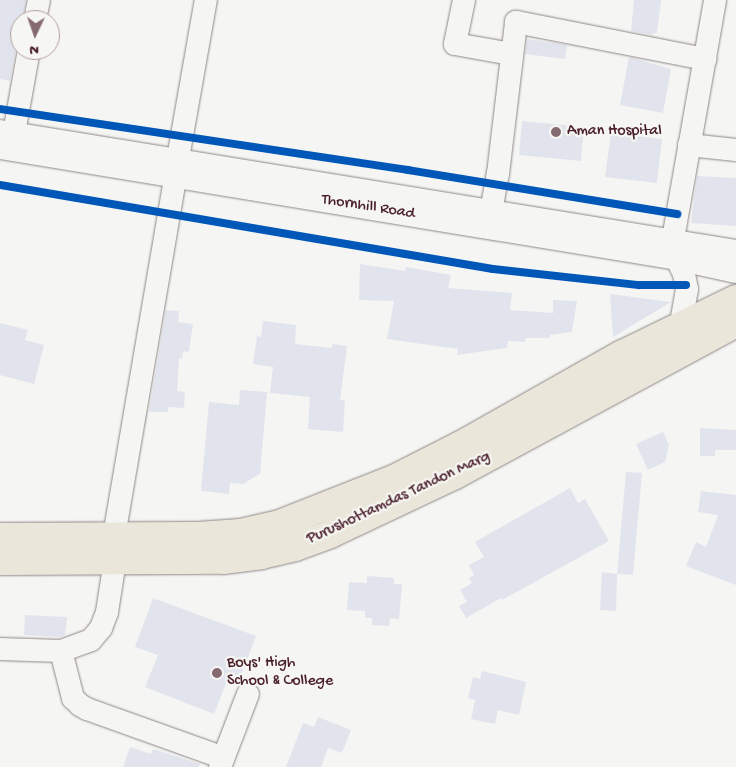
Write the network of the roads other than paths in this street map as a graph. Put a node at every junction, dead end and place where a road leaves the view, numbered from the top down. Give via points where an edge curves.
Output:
1 (206, 0) edge
2 (464, 0) edge
3 (716, 0) edge
4 (512, 54) junction
5 (705, 58) junction
6 (26, 60) edge
7 (5, 137) edge
8 (689, 145) junction
9 (736, 150) edge
10 (177, 168) junction
11 (491, 212) junction
12 (675, 249) junction
13 (736, 251) edge
14 (736, 272) edge
15 (736, 299) edge
16 (681, 324) junction
17 (731, 327) edge
18 (0, 537) edge
19 (114, 549) junction
20 (0, 561) edge
21 (0, 649) edge
22 (61, 651) junction
23 (248, 694) dead end
24 (222, 762) edge

1 - 10 street
2 - 4 street via 455,44
3 - 5 street
4 - 5 street via 516,22
4 - 11 street
5 - 8 street
6 - 7 street
7 - 10 street, Thornhill Road
8 - 9 street
8 - 12 street
10 - 11 street, Thornhill Road
10 - 12 street, Thornhill Road
10 - 19 street
11 - 12 street, Thornhill Road
12 - 13 street, Thornhill Road
12 - 14 street, Thornhill Road
12 - 16 street via 687,289
15 - 16 main road, Purushottamdas Tandon Marg
16 - 19 main road, Purushottamdas Tandon Marg via 394,479 317,511 241,533
17 - 19 main road, Purushottamdas Tandon Marg via 455,475 330,534 295,547 223,560
18 - 19 main road, Purushottamdas Tandon Marg
19 - 20 main road, Purushottamdas Tandon Marg
19 - 22 street via 107,612 101,628 91,640
21 - 22 street
22 - 24 street via 73,698 80,705
23 - 24 street

